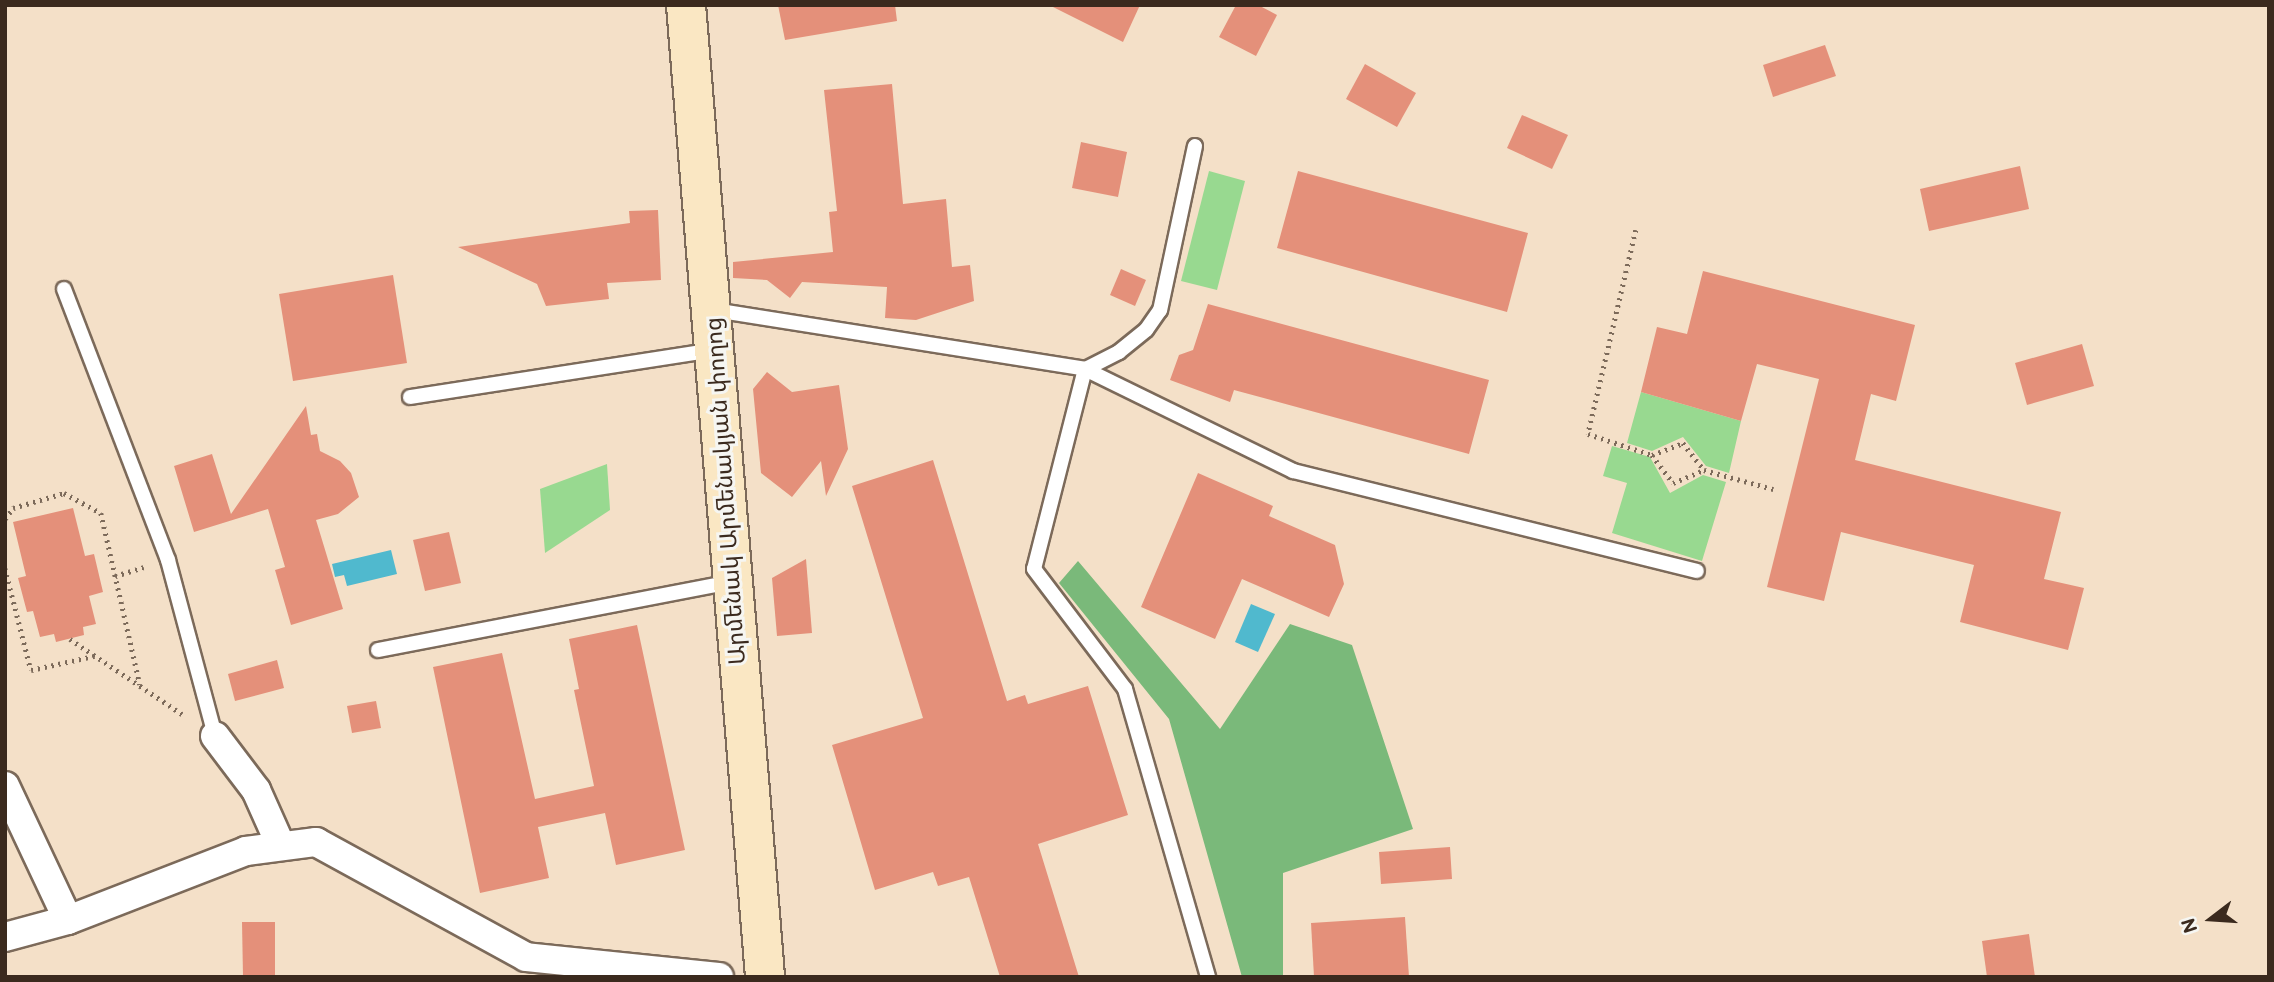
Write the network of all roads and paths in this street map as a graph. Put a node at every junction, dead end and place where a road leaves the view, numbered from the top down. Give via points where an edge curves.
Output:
1 (686, 5) edge
2 (1195, 146) dead end
3 (1636, 230) dead end
4 (64, 289) dead end
5 (712, 310) junction
6 (716, 350) junction
7 (1085, 369) junction
8 (411, 397) dead end
9 (1652, 456) junction
10 (1704, 470) junction
11 (1773, 489) dead end
12 (5, 519) edge
13 (5, 568) edge
14 (1697, 572) dead end
15 (733, 581) junction
16 (70, 639) dead end
17 (378, 650) dead end
18 (95, 656) junction
19 (140, 685) junction
20 (215, 736) junction
21 (5, 786) edge
22 (281, 846) junction
23 (68, 920) junction
24 (5, 937) edge
25 (719, 977) edge
26 (765, 977) edge
27 (1208, 977) edge

1 - 5 main road, Արմենակ Արմենակյան փողոց
2 - 7 lane via 1160,310 1146,330 1119,352
3 - 9 path via 1588,434
4 - 20 lane via 169,560
5 - 6 main road, Արմենակ Արմենակյան փողոց
5 - 7 lane
6 - 8 lane
6 - 15 main road, Արմենակ Արմենակյան փողոց
7 - 14 lane via 1293,471
7 - 27 lane via 1034,569 1125,689
9 - 10 path via 1683,443
9 - 10 path via 1673,483
10 - 11 path
12 - 19 path via 13,508 64,493 101,513
13 - 18 path via 31,670
15 - 17 lane
15 - 26 main road, Արմենակ Արմենակյան փողոց
16 - 18 path
18 - 19 path
19 - 20 path
20 - 22 street via 256,790
21 - 23 street
22 - 23 street via 246,851
22 - 25 street via 316,842 526,957
23 - 24 street

